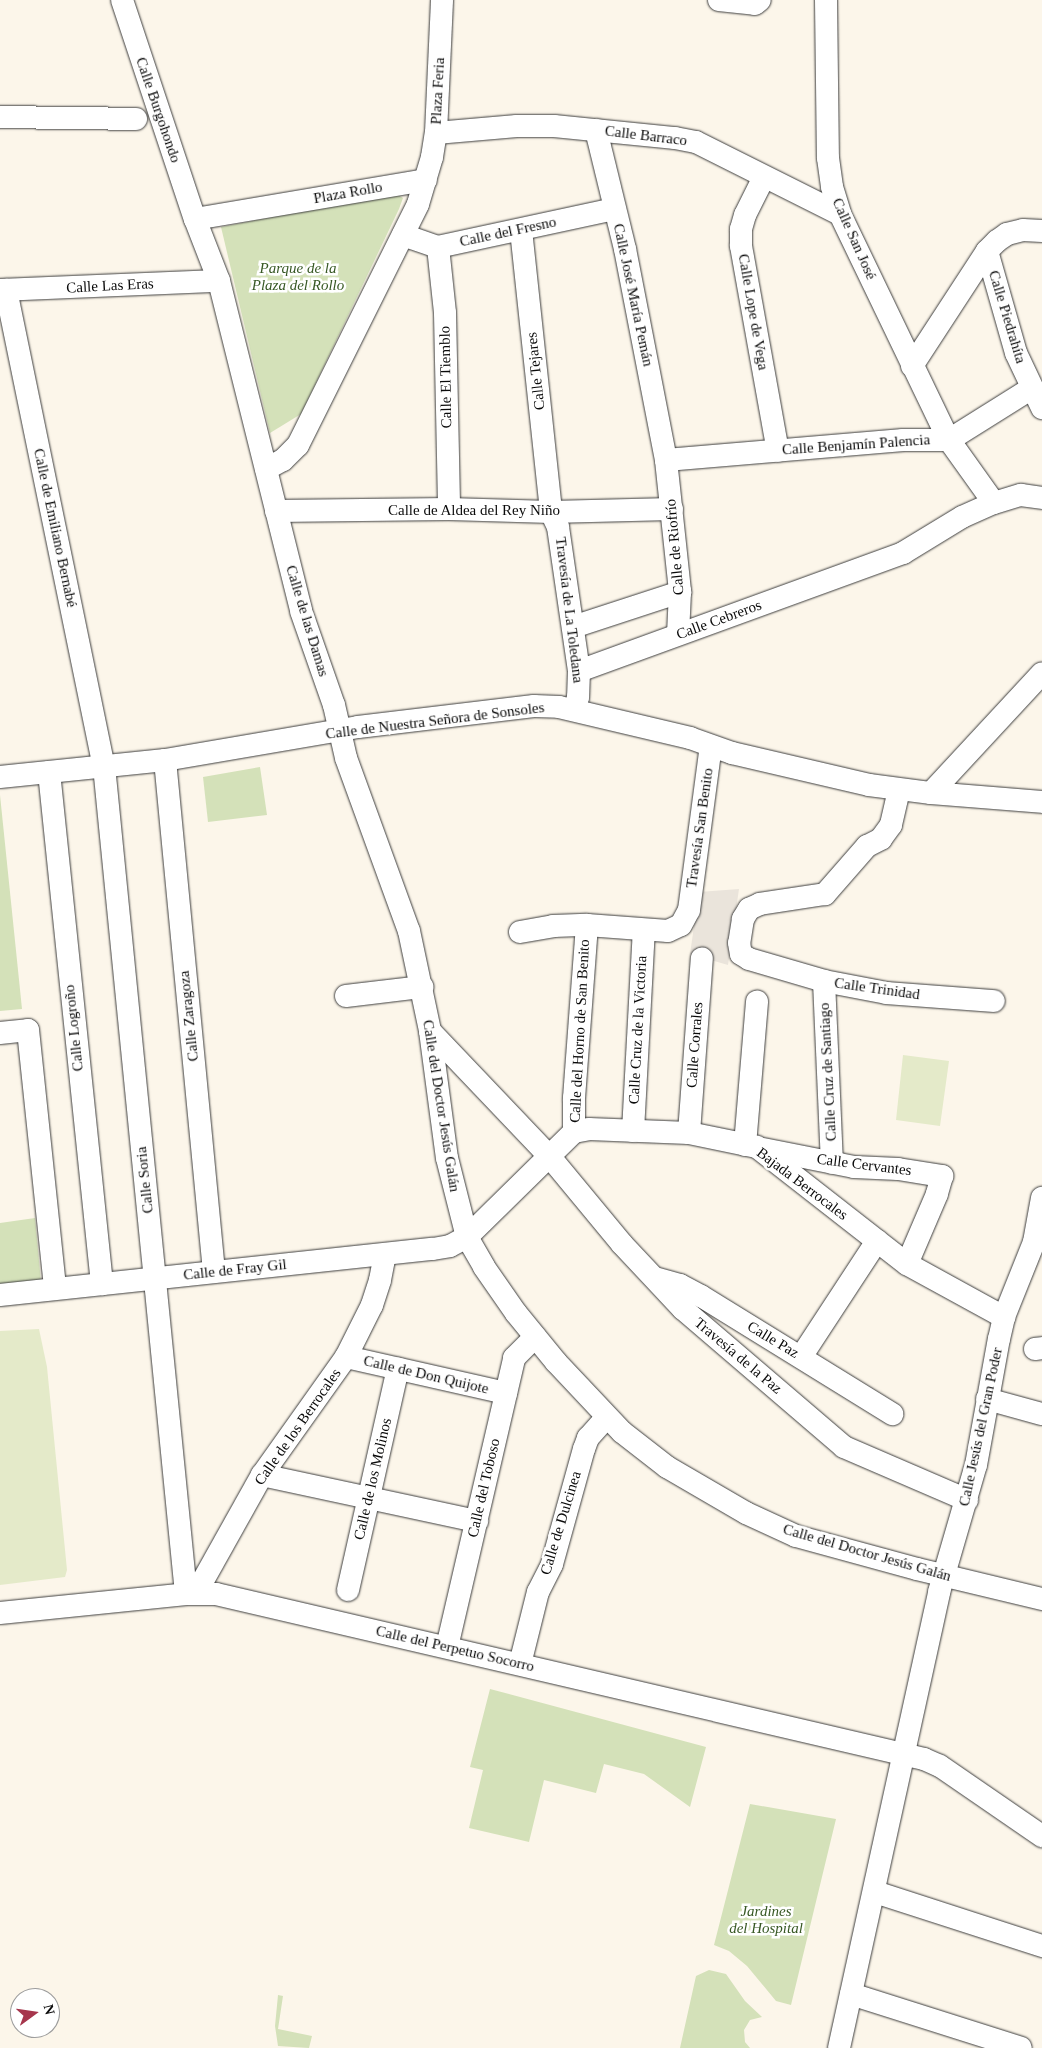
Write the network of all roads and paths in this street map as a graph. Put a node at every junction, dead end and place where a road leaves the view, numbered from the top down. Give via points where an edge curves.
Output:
1 (122, 0) edge
2 (442, 0) edge
3 (719, 0) edge
4 (758, 2) edge
5 (826, 11) edge
6 (0, 117) edge
7 (136, 118) dead end
8 (596, 130) junction
9 (436, 133) junction
10 (764, 177) junction
11 (426, 180) junction
12 (614, 209) junction
13 (840, 214) junction
14 (196, 219) junction
15 (522, 230) junction
16 (1042, 231) edge
17 (403, 235) junction
18 (438, 247) junction
19 (987, 251) junction
20 (219, 281) junction
21 (3, 290) edge
22 (912, 366) junction
23 (1032, 388) junction
24 (1042, 408) edge
25 (949, 440) junction
26 (778, 451) junction
27 (666, 460) junction
28 (266, 469) junction
29 (1042, 498) edge
30 (994, 503) junction
31 (449, 508) junction
32 (672, 509) junction
33 (276, 512) junction
34 (551, 512) junction
35 (680, 592) junction
36 (573, 626) junction
37 (678, 634) junction
38 (579, 671) junction
39 (1042, 674) edge
40 (575, 710) junction
41 (339, 730) junction
42 (711, 746) junction
43 (165, 760) junction
44 (104, 766) junction
45 (49, 772) junction
46 (0, 777) edge
47 (899, 790) junction
48 (931, 793) junction
49 (1042, 802) edge
50 (587, 925) junction
51 (644, 930) junction
52 (520, 932) dead end
53 (702, 958) dead end
54 (824, 981) junction
55 (422, 987) junction
56 (346, 996) dead end
57 (757, 1000) dead end
58 (994, 1001) dead end
59 (430, 1031) junction
60 (0, 1033) edge
61 (633, 1131) junction
62 (574, 1132) junction
63 (689, 1133) junction
64 (751, 1146) junction
65 (550, 1157) junction
66 (832, 1162) junction
67 (1042, 1198) edge
68 (467, 1237) junction
69 (877, 1241) junction
70 (385, 1254) junction
71 (907, 1264) junction
72 (214, 1272) junction
73 (650, 1276) junction
74 (156, 1278) junction
75 (102, 1284) junction
76 (55, 1289) junction
77 (0, 1295) edge
78 (1004, 1317) junction
79 (535, 1337) junction
80 (346, 1357) junction
81 (801, 1357) junction
82 (398, 1369) junction
83 (506, 1393) junction
84 (987, 1399) junction
85 (892, 1414) dead end
86 (1042, 1414) edge
87 (607, 1417) junction
88 (262, 1475) junction
89 (368, 1498) junction
90 (966, 1500) junction
91 (477, 1521) junction
92 (944, 1575) junction
93 (348, 1590) dead end
94 (191, 1593) junction
95 (1040, 1593) edge
96 (0, 1614) edge
97 (447, 1647) junction
98 (520, 1664) junction
99 (904, 1754) junction
100 (1042, 1836) edge
101 (875, 1892) junction
102 (1042, 1946) edge
103 (852, 1994) junction
104 (839, 2048) edge
105 (1021, 2048) edge

1 - 14 street, Calle Burgohondo
2 - 9 street, Plaza Feria
3 - 4 street
5 - 13 street, Calle San José via 828,158
6 - 7 street
8 - 9 street, Calle Barraco via 517,126
8 - 10 street, Calle Barraco via 696,142
8 - 12 street, Calle José María Pemán
9 - 11 street, Plaza Feria
10 - 13 street, Calle Barraco
10 - 26 street, Calle Lope de Vega via 743,222 741,246
11 - 14 street, Plaza Rollo
11 - 17 street
12 - 15 street, Calle del Fresno
12 - 27 street, Calle José María Pemán via 625,249
13 - 22 street, Calle San José
14 - 20 street
15 - 18 street, Calle del Fresno
15 - 34 street, Calle Tejares
16 - 19 street via 1023,230 1007,234
17 - 18 street, Calle del Fresno
17 - 28 street via 298,445 283,460
18 - 31 street, Calle El Tiemblo via 445,313
19 - 22 street
19 - 23 street, Calle Piedrahíta via 1016,353
20 - 21 street, Calle Las Eras
20 - 28 street
21 - 44 street, Calle de Emiliano Bernabé
22 - 25 street, Calle San José
23 - 24 street, Calle Piedrahíta
23 - 25 street, Calle Benjamín Palencia
25 - 26 street, Calle Benjamín Palencia via 903,440
25 - 30 street, Calle San José
26 - 27 street, Calle Benjamín Palencia
27 - 32 street, Calle de Riofrío
28 - 33 street
29 - 30 street, Calle Cebreros via 1021,495
30 - 37 street, Calle Cebreros via 962,517 904,553
31 - 33 street, Calle de Aldea del Rey Niño
31 - 34 street, Calle de Aldea del Rey Niño
32 - 34 street, Calle de Aldea del Rey Niño
32 - 35 street, Calle de Riofrío
33 - 41 street, Calle de las Damas via 301,611 334,705
34 - 36 street, Travesía de La Toledana via 558,527
35 - 36 street
35 - 37 street, Calle de Riofrío
36 - 38 street, Travesía de La Toledana
37 - 38 street, Calle Cebreros
38 - 40 street, Travesía de La Toledana
39 - 48 street
40 - 41 street, Calle de Nuestra Señora de Sonsoles via 534,706
40 - 42 street, Calle de Nuestra Señora de Sonsoles
41 - 43 street, Calle de Nuestra Señora de Sonsoles
41 - 55 street, Calle del Doctor Jesús Galán via 346,758 409,931
42 - 47 street, Calle de Nuestra Señora de Sonsoles via 741,756
42 - 51 street, Travesía San Benito via 689,910 681,924 668,931
43 - 44 street, Calle de Nuestra Señora de Sonsoles
43 - 72 street, Calle Zaragoza
44 - 45 street, Calle de Nuestra Señora de Sonsoles
44 - 74 street, Calle Soria
45 - 46 street, Calle de Nuestra Señora de Sonsoles
45 - 75 street, Calle Logroño
47 - 48 street, Calle de Nuestra Señora de Sonsoles
47 - 54 street, Calle Trinidad via 886,832 867,846 825,894 760,904 749,909 743,919 739,943 741,954
48 - 49 street, Calle de Nuestra Señora de Sonsoles
50 - 51 street
50 - 52 street via 553,926
50 - 62 street, Calle del Horno de San Benito
51 - 61 street, Calle Cruz de la Victoria
53 - 63 street, Calle Corrales
54 - 58 street, Calle Trinidad via 887,993
54 - 66 street, Calle Cruz de Santiago
55 - 56 street
55 - 59 street, Calle del Doctor Jesús Galán
57 - 64 street
59 - 65 street, Travesía de la Paz
59 - 68 street, Calle del Doctor Jesús Galán via 447,1158
60 - 76 street via 28,1030
61 - 62 street, Bajada Berrocales via 589,1129
61 - 63 street, Bajada Berrocales
62 - 65 street, Calle del Horno de San Benito
63 - 64 street, Bajada Berrocales
64 - 66 street, Calle Cervantes
64 - 69 street, Bajada Berrocales
65 - 68 street
65 - 73 street, Travesía de la Paz
66 - 71 street, Calle Cervantes via 942,1176
67 - 78 street, Calle Jesús del Gran Poder via 1034,1242
68 - 70 street, Calle de Fray Gil via 450,1246
68 - 79 street, Calle del Doctor Jesús Galán via 484,1267
69 - 71 street, Bajada Berrocales
69 - 81 street
70 - 72 street, Calle de Fray Gil
70 - 80 street, Calle de los Berrocales via 372,1305
71 - 78 street, Bajada Berrocales
72 - 74 street, Calle de Fray Gil
73 - 81 street, Calle Paz via 702,1296
73 - 90 street, Travesía de la Paz via 844,1447
74 - 75 street, Calle de Fray Gil
74 - 94 street, Calle Soria
75 - 76 street, Calle de Fray Gil
76 - 77 street, Calle de Fray Gil
78 - 84 street, Calle Jesús del Gran Poder
79 - 83 street, Calle del Toboso via 514,1358
79 - 87 street, Calle del Doctor Jesús Galán
80 - 82 street, Calle de Don Quijote
80 - 88 street, Calle de los Berrocales
81 - 85 street, Calle Paz
82 - 83 street, Calle de Don Quijote
82 - 89 street, Calle de los Molinos
83 - 91 street, Calle del Toboso
84 - 86 street
84 - 90 street, Calle Jesús del Gran Poder via 976,1465
87 - 92 street, Calle del Doctor Jesús Galán via 645,1452 667,1467 762,1521 796,1536
87 - 98 street, Calle de Dulcinea via 588,1438 584,1449 552,1564 538,1592
88 - 89 street
88 - 94 street, Calle de los Berrocales
89 - 91 street
89 - 93 street, Calle de los Molinos
90 - 92 street, Calle Jesús del Gran Poder
91 - 97 street, Calle del Toboso
92 - 95 street, Calle del Doctor Jesús Galán
92 - 99 street, Calle Jesús del Gran Poder
94 - 96 street, Calle del Perpetuo Socorro
94 - 97 street, Calle del Perpetuo Socorro via 216,1594
97 - 98 street, Calle del Perpetuo Socorro
98 - 99 street, Calle del Perpetuo Socorro
99 - 100 street, Calle del Perpetuo Socorro via 940,1766
99 - 101 street, Calle Jesús del Gran Poder
101 - 102 street
101 - 103 street, Calle Jesús del Gran Poder
103 - 104 street, Calle Jesús del Gran Poder
103 - 105 street

